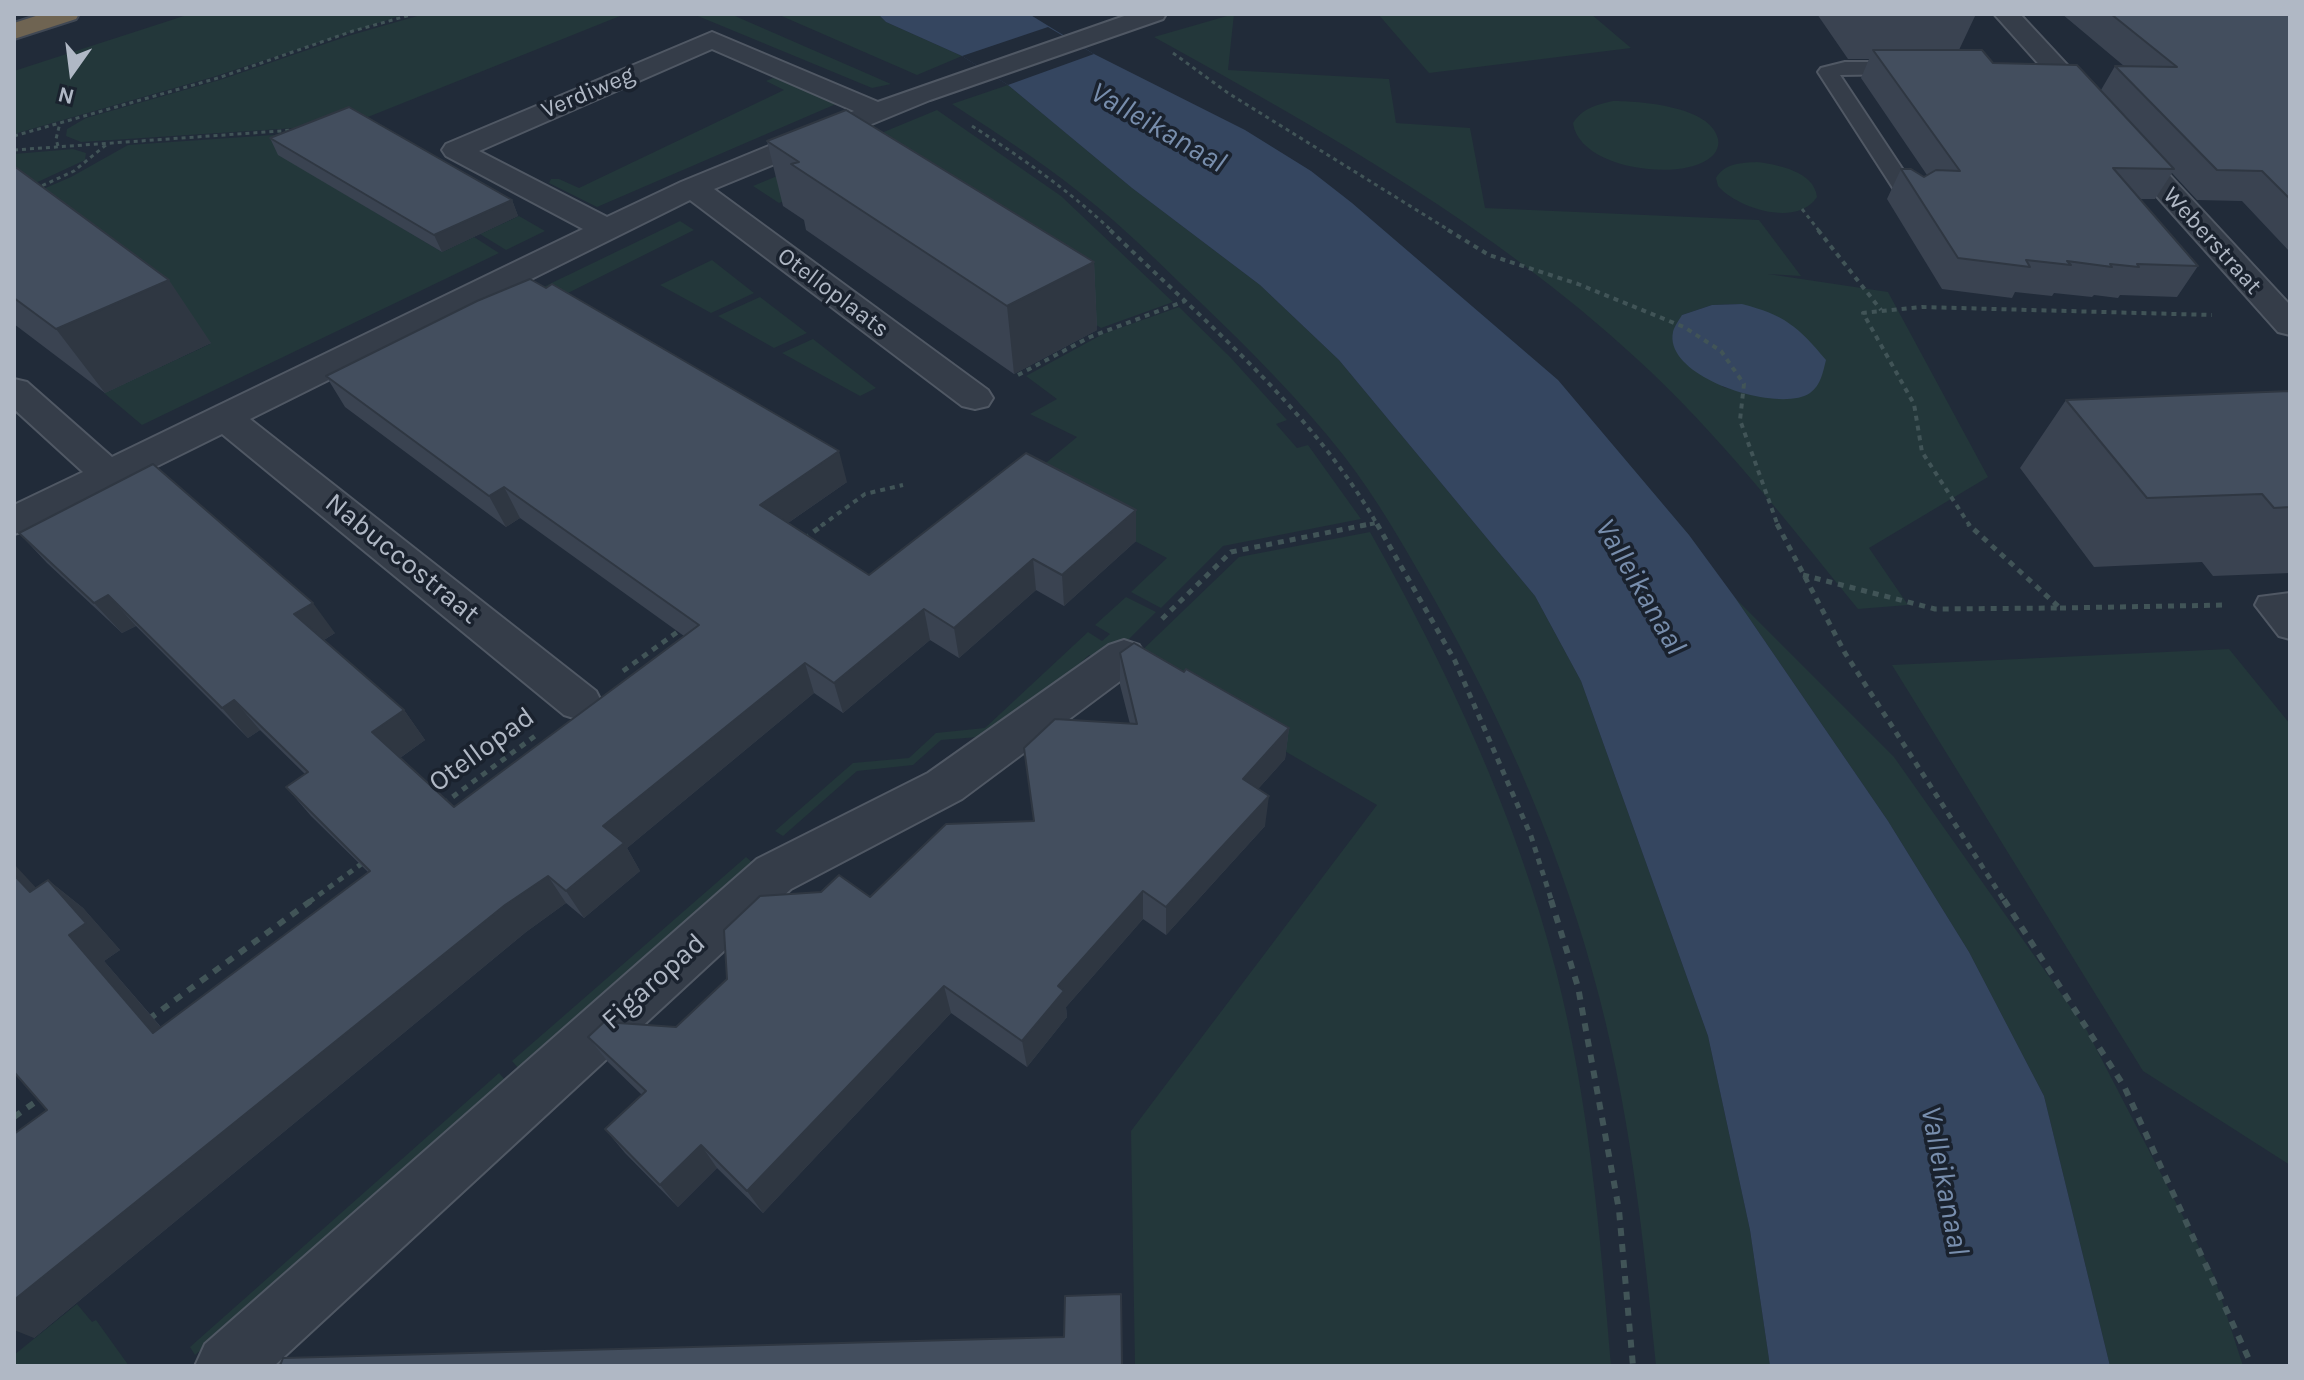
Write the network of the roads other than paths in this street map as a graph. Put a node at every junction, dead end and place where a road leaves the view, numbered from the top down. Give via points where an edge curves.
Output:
1 (67, 14) edge
2 (1154, 14) edge
3 (2006, 14) edge
4 (14, 31) edge
5 (1923, 68) edge
6 (876, 111) junction
7 (691, 188) junction
8 (1910, 197) edge
9 (606, 229) junction
10 (2285, 321) edge
11 (14, 390) edge
12 (975, 398) road end
13 (223, 416) junction
14 (107, 473) junction
15 (14, 521) edge
16 (2280, 604) edge
17 (2290, 628) edge
18 (1124, 656) edge
19 (580, 703) road end
20 (227, 1366) edge

1 - 4 highway
2 - 6 street
3 - 10 street, Weberstraat via 2042,70
5 - 8 lane via 1828,72
6 - 7 street
6 - 9 street, Verdiweg via 712,40 456,150
7 - 9 street
7 - 12 street, Otelloplaats
9 - 13 street
11 - 14 street
13 - 14 street
13 - 19 street, Nabuccostraat
14 - 15 street
16 - 17 lane
18 - 20 street, Figaropad via 945,786 774,874

